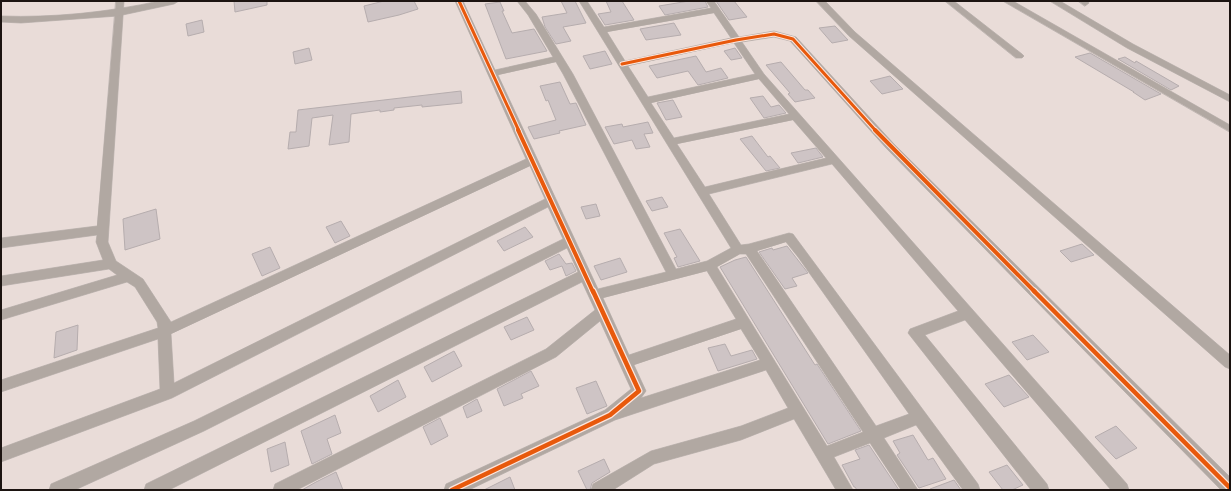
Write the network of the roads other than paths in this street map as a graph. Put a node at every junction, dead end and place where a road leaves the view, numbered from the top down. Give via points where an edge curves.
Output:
1 (174, 1) edge
2 (459, 1) edge
3 (521, 1) edge
4 (583, 1) edge
5 (820, 1) edge
6 (949, 1) edge
7 (1006, 1) edge
8 (1054, 1) edge
9 (713, 5) edge
10 (120, 7) edge
11 (1, 19) edge
12 (601, 30) junction
13 (736, 40) junction
14 (1019, 56) dead end
15 (559, 59) junction
16 (622, 64) junction
17 (493, 73) junction
18 (761, 76) junction
19 (1230, 99) edge
20 (645, 101) junction
21 (795, 116) junction
22 (1230, 129) edge
23 (671, 142) junction
24 (533, 160) junction
25 (834, 160) junction
26 (702, 192) junction
27 (552, 200) junction
28 (103, 230) junction
29 (570, 241) junction
30 (1, 243) edge
31 (744, 249) junction
32 (111, 264) junction
33 (710, 265) junction
34 (586, 274) junction
35 (673, 274) junction
36 (129, 276) junction
37 (1, 281) edge
38 (595, 295) junction
39 (603, 311) junction
40 (968, 313) junction
41 (1, 315) edge
42 (744, 322) junction
43 (165, 331) junction
44 (626, 362) junction
45 (769, 363) junction
46 (1230, 363) edge
47 (1, 386) edge
48 (168, 394) junction
49 (798, 411) junction
50 (610, 415) junction
51 (918, 417) junction
52 (872, 434) junction
53 (824, 454) junction
54 (1, 455) edge
55 (1230, 488) edge
56 (57, 490) edge
57 (152, 490) edge
58 (281, 490) edge
59 (452, 490) edge
60 (598, 490) edge
61 (845, 490) edge
62 (910, 490) edge
63 (972, 490) edge
64 (1041, 490) edge
65 (1121, 490) edge

1 - 10 street
2 - 17 street
3 - 15 street via 532,14
4 - 12 street
5 - 46 street via 852,34
6 - 14 street
7 - 22 street
8 - 19 street via 1130,46
9 - 12 street
9 - 13 street
10 - 11 street via 22,20
10 - 28 street
12 - 16 street
13 - 16 street
13 - 18 street
13 - 55 street via 774,34 793,39 890,146
15 - 17 street
15 - 35 street
16 - 20 street
17 - 24 street
18 - 20 street
18 - 21 street
20 - 23 street
21 - 23 street
21 - 25 street
23 - 26 street
24 - 27 street
24 - 43 street
25 - 26 street
25 - 40 street
26 - 31 street
27 - 29 street
27 - 48 street
28 - 30 street
28 - 32 street via 102,242
29 - 34 street
29 - 56 street via 199,426
31 - 33 street
31 - 51 street via 789,237
31 - 52 street
32 - 36 street
32 - 37 street
33 - 35 street
33 - 42 street
34 - 38 street
34 - 57 street
35 - 38 street
36 - 41 street
36 - 43 street via 139,283 164,321
38 - 39 street
39 - 44 street
39 - 58 street via 551,353
40 - 64 street via 915,333
40 - 65 street
42 - 44 street
42 - 45 street
43 - 47 street
43 - 48 street
44 - 50 street via 639,391
45 - 49 street
45 - 50 street
48 - 54 street
49 - 53 street
49 - 60 street via 741,433 651,458
50 - 59 street
51 - 52 street
51 - 63 street
52 - 53 street
52 - 62 street
53 - 61 street

